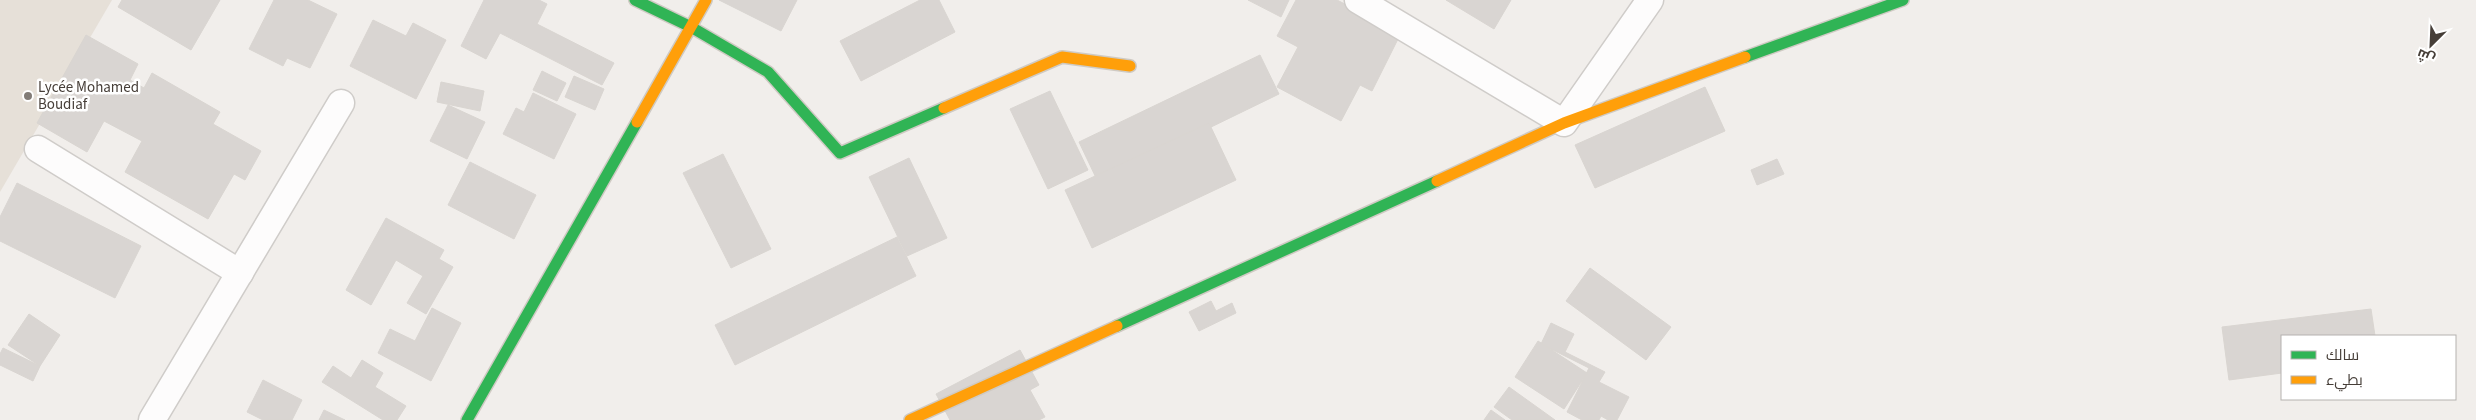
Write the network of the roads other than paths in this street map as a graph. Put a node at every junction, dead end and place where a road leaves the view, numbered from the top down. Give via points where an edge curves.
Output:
1 (636, 0) edge
2 (706, 0) edge
3 (1358, 0) edge
4 (1650, 0) edge
5 (1903, 0) edge
6 (691, 27) junction
7 (1130, 66) dead end
8 (341, 102) dead end
9 (1564, 123) junction
10 (38, 149) dead end
11 (240, 273) junction
12 (152, 420) edge
13 (467, 420) edge
14 (910, 420) edge

1 - 6 main road
2 - 6 main road
3 - 9 street
4 - 9 street
5 - 9 main road
6 - 7 main road via 768,72 840,153 1062,58
6 - 13 main road
8 - 11 street
9 - 14 main road
10 - 11 street
11 - 12 street

